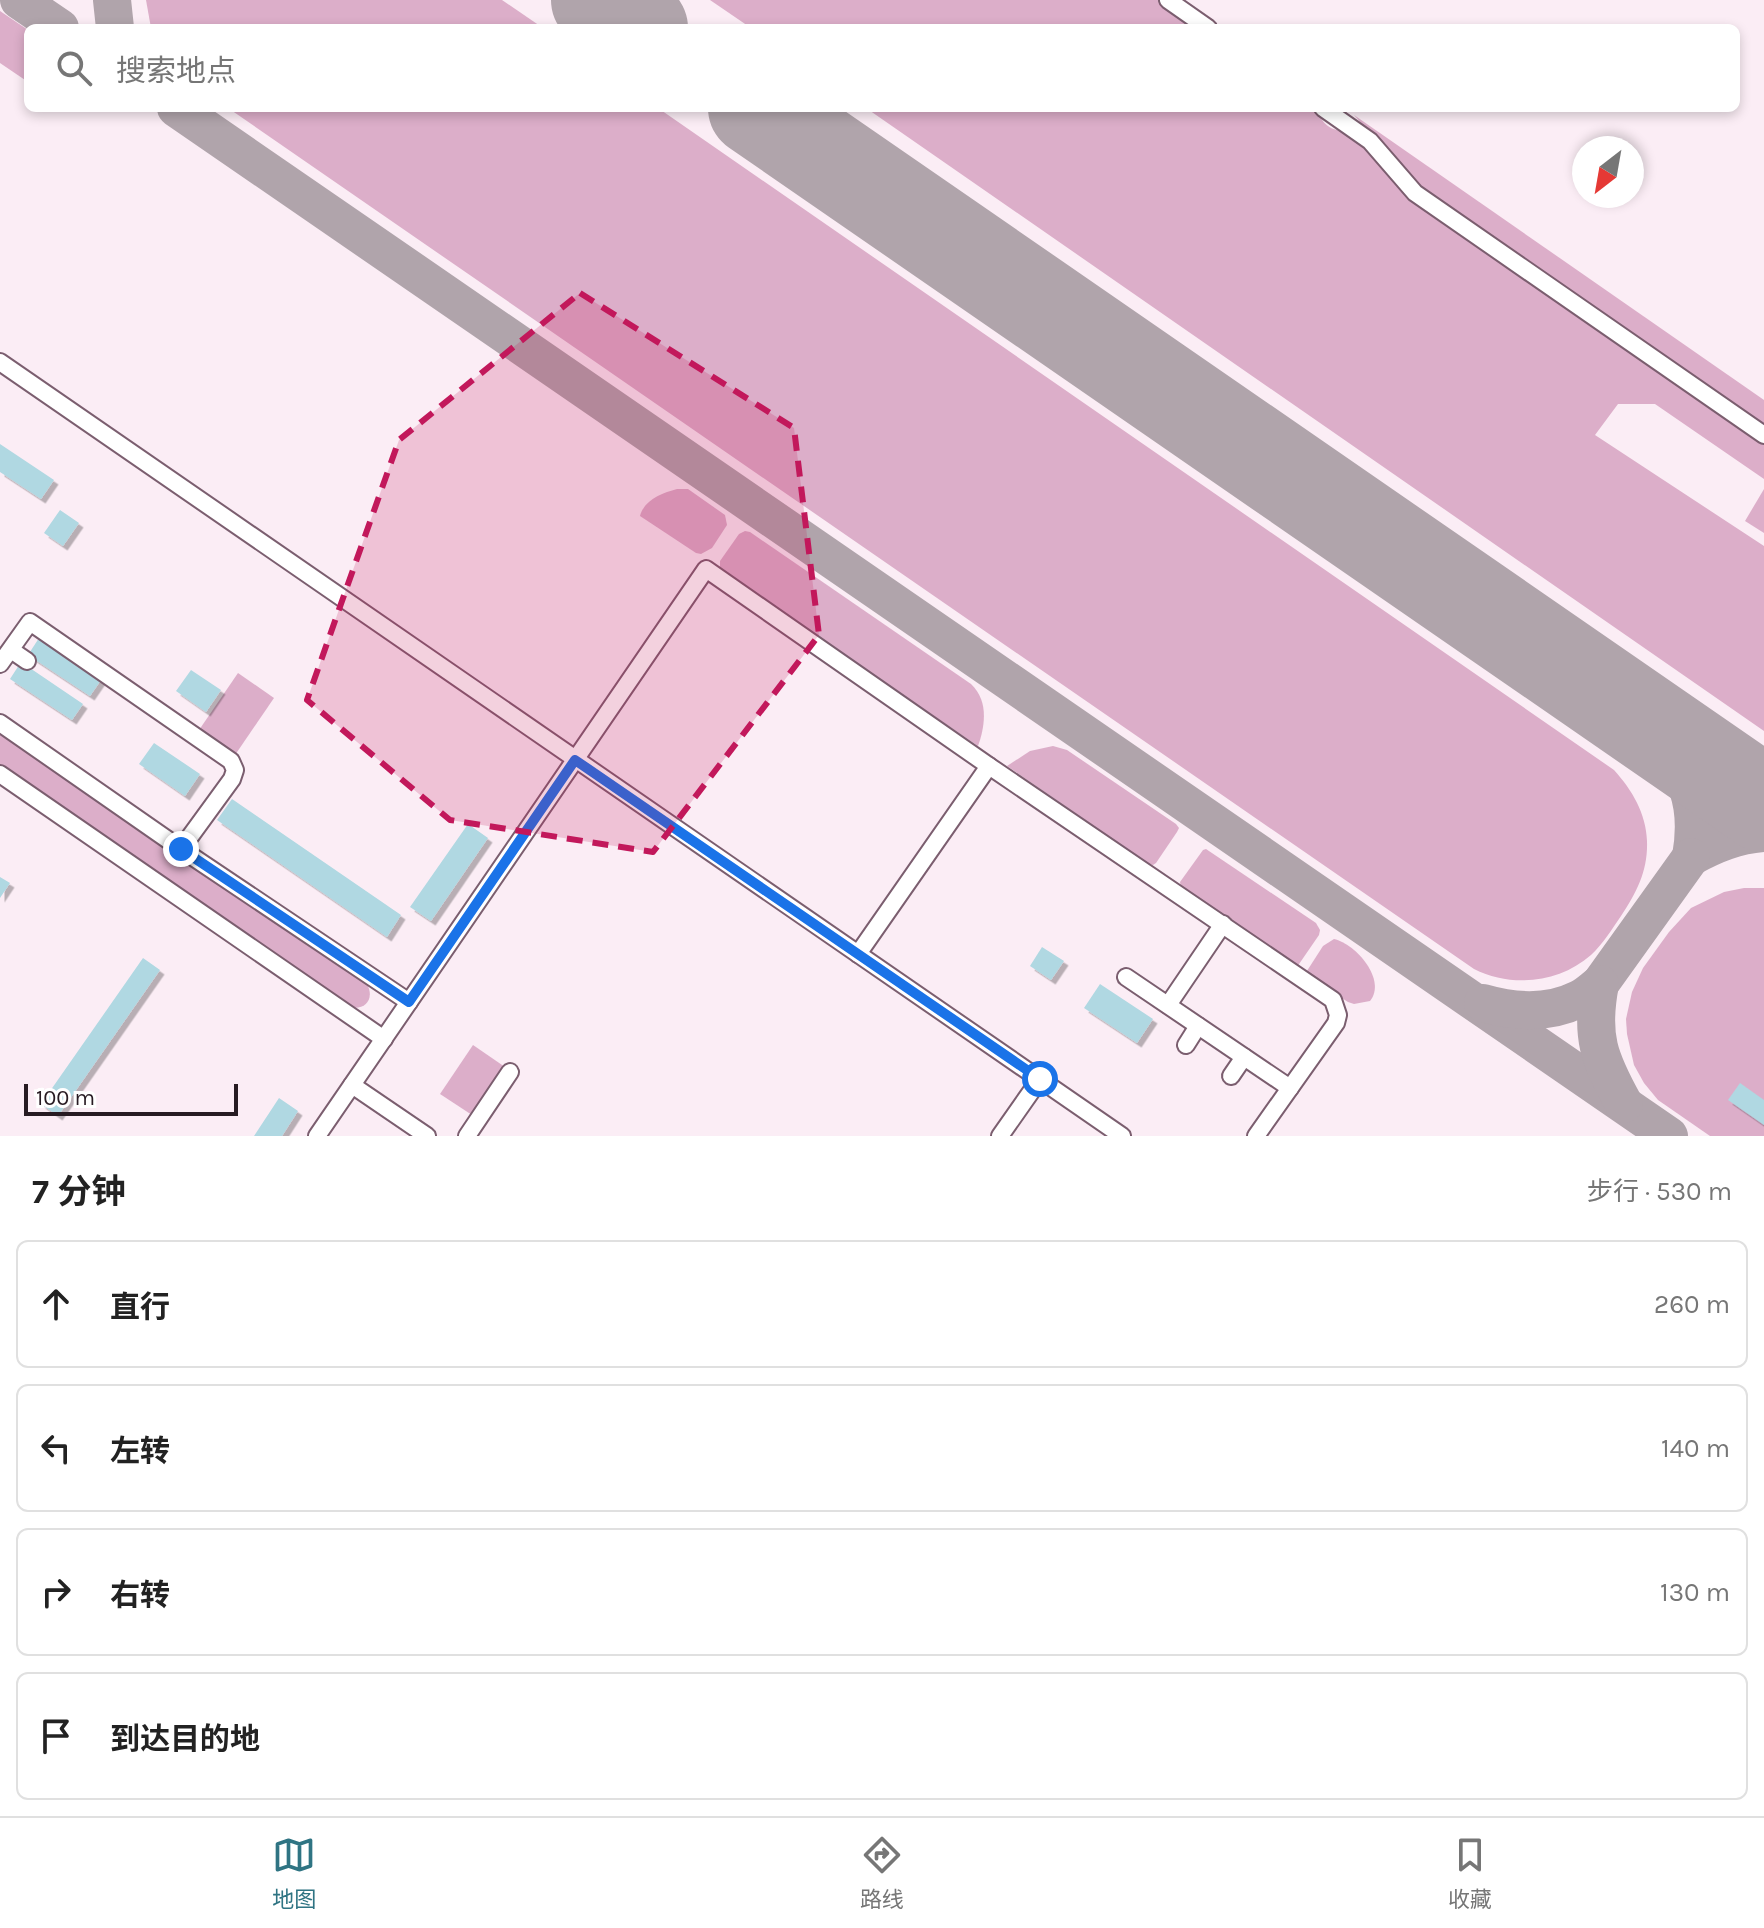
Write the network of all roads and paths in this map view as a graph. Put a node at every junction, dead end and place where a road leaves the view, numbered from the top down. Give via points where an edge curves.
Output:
1 (1168, 0) edge
2 (1202, 24) edge
3 (1329, 112) edge
4 (0, 362) edge
5 (1764, 435) edge
6 (11, 650) junction
7 (27, 661) dead end
8 (0, 664) edge
9 (0, 723) edge
10 (575, 760) junction
11 (989, 766) junction
12 (0, 774) edge
13 (181, 849) junction
14 (1223, 924) junction
15 (858, 954) junction
16 (1126, 977) dead end
17 (409, 1002) junction
18 (1168, 1005) junction
19 (1198, 1026) junction
20 (384, 1039) junction
21 (1186, 1045) dead end
22 (1244, 1057) junction
23 (510, 1072) dead end
24 (1231, 1076) dead end
25 (1040, 1079) junction
26 (352, 1085) junction
27 (1290, 1088) junction
28 (317, 1136) edge
29 (427, 1136) edge
30 (467, 1136) edge
31 (1000, 1136) edge
32 (1122, 1136) edge
33 (1256, 1136) edge

1 - 2 lane
3 - 5 lane via 1370,141 1415,193
4 - 10 lane
6 - 7 lane
6 - 8 lane
6 - 13 lane via 30,622 231,761 232,779
9 - 13 lane
10 - 11 lane via 706,569
10 - 15 lane
10 - 17 lane
11 - 14 lane
11 - 15 lane
12 - 20 lane
13 - 17 lane
14 - 18 lane
14 - 27 lane via 1333,1000 1337,1008 1336,1023
15 - 25 lane
16 - 18 lane
17 - 20 lane
18 - 19 lane
19 - 21 lane
19 - 22 lane
20 - 26 lane
22 - 24 lane
22 - 27 lane
23 - 30 lane
25 - 31 lane
25 - 32 lane
26 - 28 lane
26 - 29 lane
27 - 33 lane

